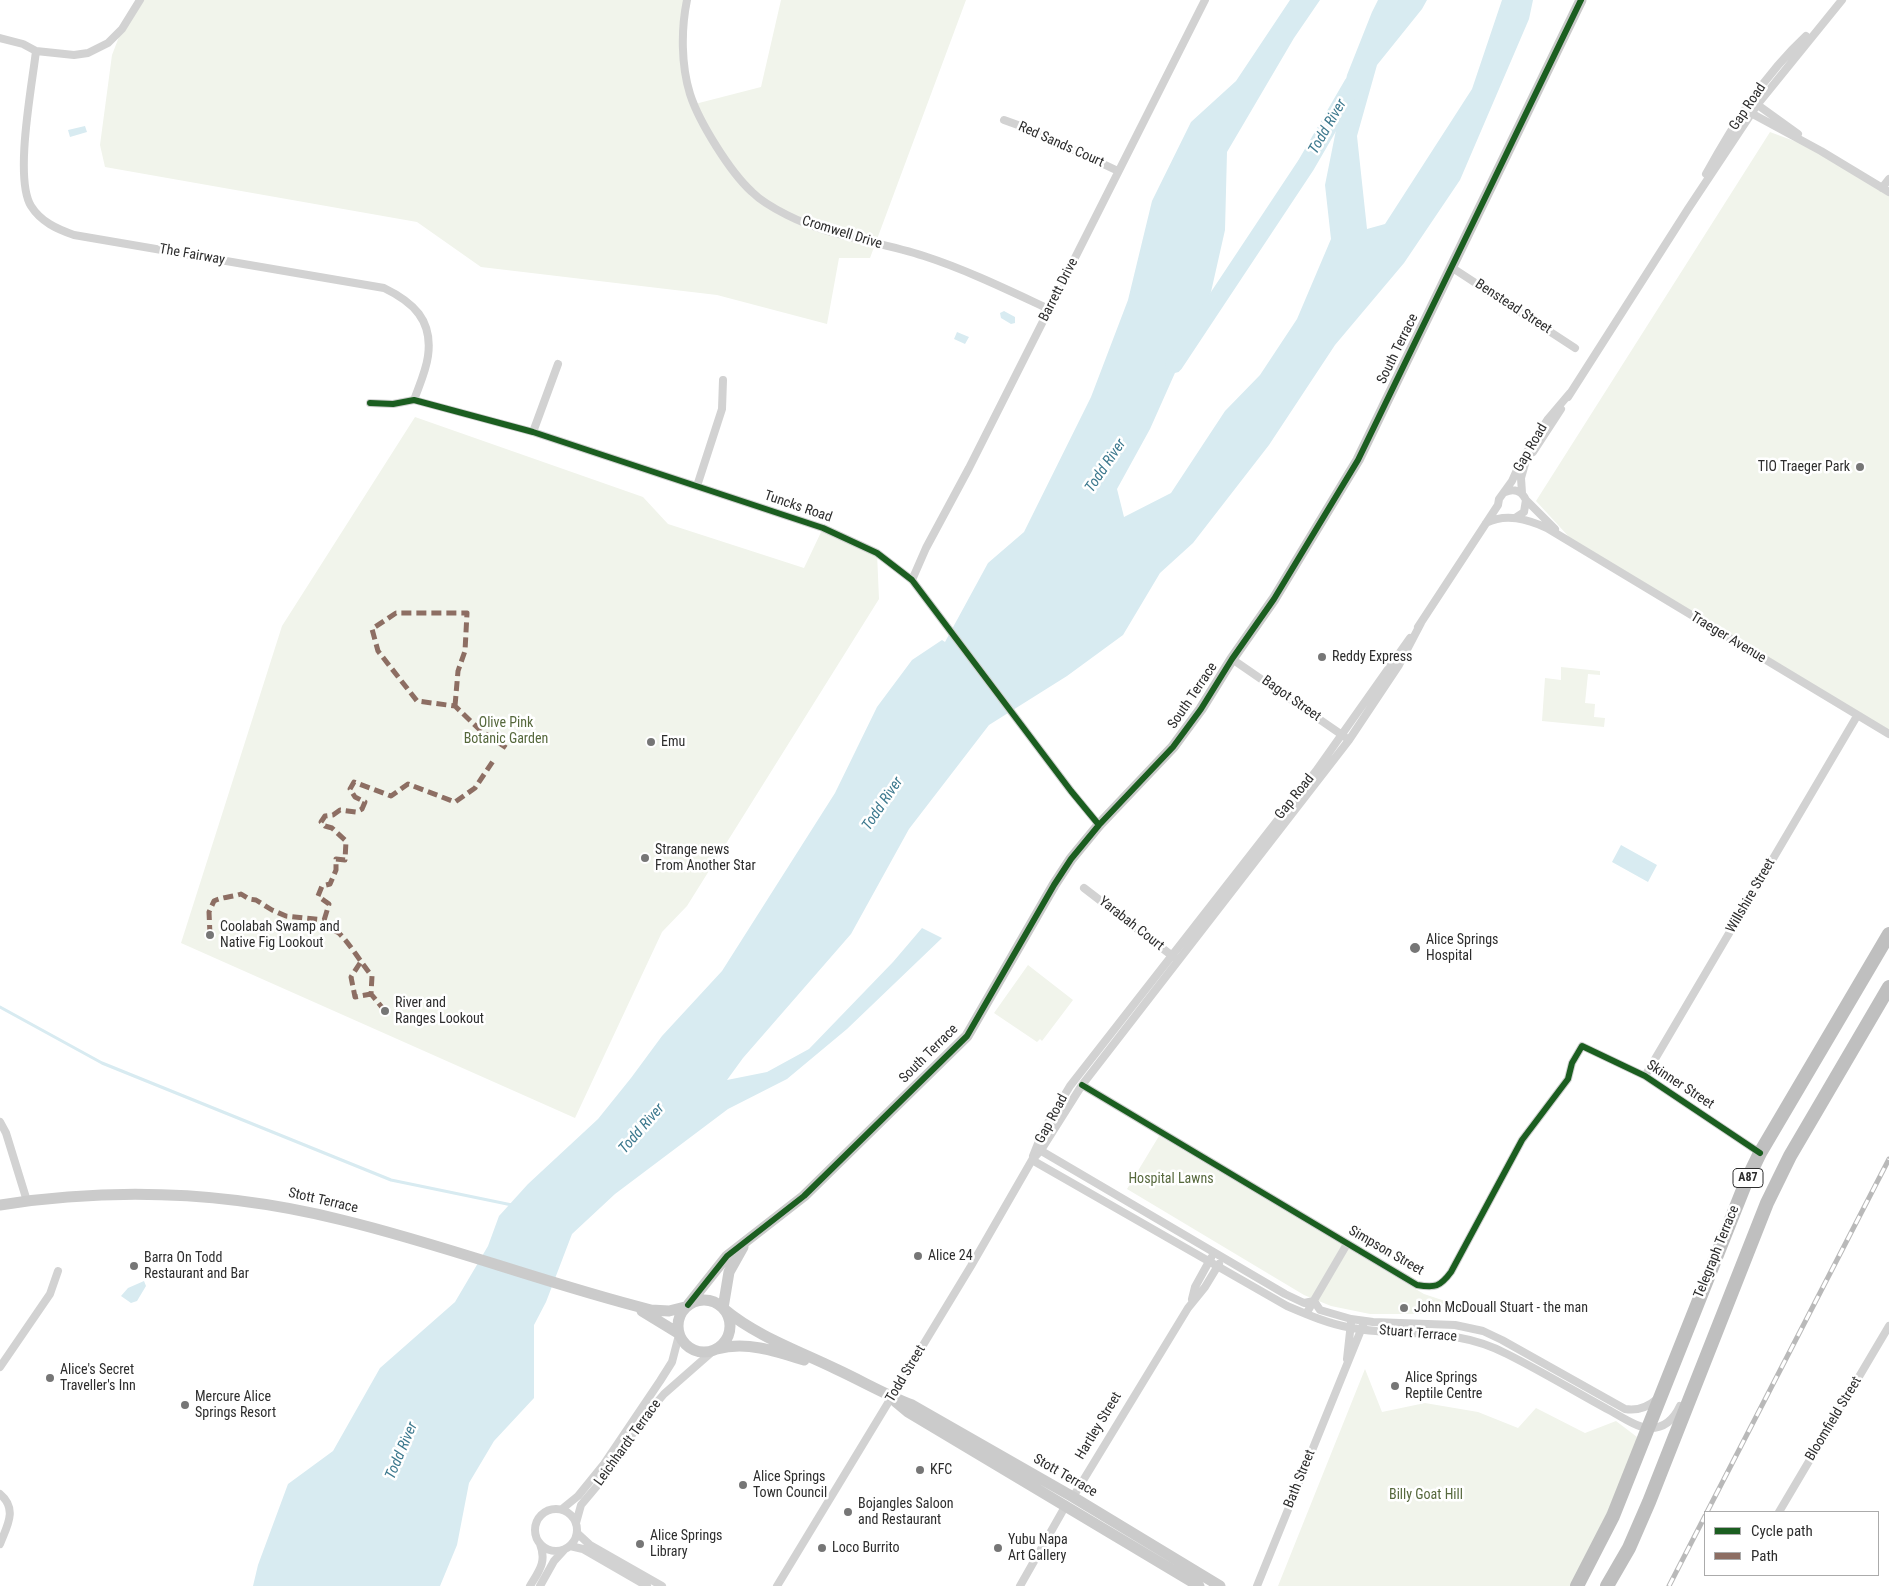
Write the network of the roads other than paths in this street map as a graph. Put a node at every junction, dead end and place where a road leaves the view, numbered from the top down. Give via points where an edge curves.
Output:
1 (140, 0) edge
2 (687, 0) edge
3 (1205, 0) edge
4 (1581, 0) edge
5 (1842, 0) edge
6 (0, 38) edge
7 (36, 51) junction
8 (1754, 103) junction
9 (1749, 112) junction
10 (1004, 120) dead end
11 (1821, 152) junction
12 (1118, 171) junction
13 (1889, 179) edge
14 (1885, 190) edge
15 (1451, 267) junction
16 (1050, 309) junction
17 (1575, 348) dead end
18 (558, 364) dead end
19 (723, 380) dead end
20 (1570, 392) junction
21 (414, 400) junction
22 (370, 403) dead end
23 (533, 432) junction
24 (1525, 464) junction
25 (1512, 481) junction
26 (697, 486) junction
27 (1505, 492) junction
28 (1524, 497) junction
29 (1498, 505) junction
30 (1512, 518) junction
31 (1486, 523) junction
32 (1567, 541) junction
33 (912, 580) junction
34 (1421, 623) junction
35 (1232, 659) junction
36 (1857, 716) junction
37 (1889, 734) edge
38 (1342, 735) junction
39 (1349, 740) junction
40 (1319, 773) junction
41 (1308, 786) junction
42 (1099, 825) junction
43 (1084, 888) dead end
44 (1191, 931) junction
45 (1198, 937) junction
46 (1887, 942) edge
47 (1175, 958) junction
48 (1887, 993) edge
49 (1582, 1046) joint
50 (1645, 1076) junction
51 (1082, 1085) junction
52 (0, 1122) edge
53 (1038, 1149) junction
54 (1760, 1152) junction
55 (1032, 1160) junction
56 (27, 1201) junction
57 (0, 1206) edge
58 (750, 1238) junction
59 (1347, 1244) junction
60 (1214, 1253) junction
61 (1223, 1258) junction
62 (1209, 1262) junction
63 (1218, 1267) junction
64 (58, 1271) dead end
65 (1735, 1282) junction
66 (1314, 1301) junction
67 (630, 1305) junction
68 (686, 1306) junction
69 (1188, 1308) junction
70 (724, 1309) junction
71 (1306, 1314) junction
72 (1351, 1319) junction
73 (1365, 1321) junction
74 (1889, 1326) edge
75 (1352, 1328) junction
76 (1361, 1329) junction
77 (679, 1334) junction
78 (714, 1350) junction
79 (0, 1367) edge
80 (839, 1370) junction
81 (1343, 1373) junction
82 (1661, 1396) junction
83 (892, 1397) junction
84 (1647, 1428) junction
85 (0, 1494) edge
86 (1070, 1501) junction
87 (562, 1509) junction
88 (1780, 1511) edge
89 (576, 1523) junction
90 (577, 1533) junction
91 (539, 1543) junction
92 (0, 1544) edge
93 (567, 1548) junction
94 (530, 1586) edge
95 (540, 1586) edge
96 (647, 1586) edge
97 (662, 1586) edge
98 (777, 1586) edge
99 (1020, 1586) edge
100 (1200, 1586) edge
101 (1220, 1586) edge
102 (1257, 1586) edge
103 (1577, 1586) edge
104 (1607, 1586) edge

1 - 7 street via 122,29 108,43 74,55
2 - 16 street, Cromwell Drive via 684,51 690,94 721,153 760,200 816,227 965,270
3 - 12 street, Barrett Drive
4 - 15 main road, South Terrace
5 - 8 street, Gap Road via 1789,52
6 - 7 street
7 - 21 street, The Fairway via 23,166 24,190 40,218 56,229 74,235 384,288 401,296 421,315 428,345 428,357
8 - 9 street, Gap Road
8 - 11 street
9 - 11 street
9 - 20 street, Gap Road
10 - 12 street, Red Sands Court
11 - 14 street
12 - 16 street, Barrett Drive
13 - 14 street
15 - 17 street, Benstead Street
15 - 35 main road, South Terrace via 1358,460 1274,599
16 - 33 street, Barrett Drive
18 - 23 street
19 - 26 street via 722,409
20 - 24 street, Gap Road
20 - 25 street, Gap Road via 1548,419
21 - 22 street, Tuncks Road via 393,404
21 - 23 street, Tuncks Road
23 - 26 street, Tuncks Road
24 - 25 street, Gap Road
24 - 28 street via 1521,478
25 - 27 street, Gap Road
26 - 33 street, Tuncks Road via 846,538 877,554
27 - 28 street via 1514,490
27 - 29 street, Gap Road
28 - 30 street via 1524,512
28 - 32 street, Traeger Avenue
29 - 30 street via 1501,512
29 - 31 street, Gap Road
30 - 31 street, Traeger Avenue
30 - 32 street, Traeger Avenue via 1536,523
31 - 34 street, Gap Road
32 - 36 street, Traeger Avenue
33 - 42 street, Tuncks Road
34 - 38 street, Gap Road
34 - 39 street, Gap Road via 1399,665
35 - 38 street, Bagot Street
35 - 42 main road, South Terrace via 1173,747
36 - 37 street, Traeger Avenue
36 - 50 street, Willshire Street
38 - 39 street, Bagot Street
38 - 40 street, Gap Road
39 - 40 street, Gap Road
40 - 41 street, Gap Road
41 - 44 street, Gap Road
41 - 45 street, Gap Road
42 - 58 main road, South Terrace via 1054,885 967,1036 804,1196
43 - 47 street, Yarabah Court
44 - 45 street
44 - 47 street, Gap Road
45 - 47 street, Gap Road
46 - 54 highway, Telegraph Terrace / A87
47 - 51 street, Gap Road
47 - 53 street, Gap Road via 1070,1086
48 - 65 highway, Telegraph Terrace / A87 via 1790,1156
49 - 50 street, Skinner Street
49 - 59 street, Simpson Street via 1572,1063 1568,1079 1522,1140 1443,1283 1430,1288 1416,1285
50 - 54 street, Skinner Street
51 - 53 street, Gap Road
51 - 59 street, Simpson Street
52 - 56 street
53 - 55 street, Gap Road
53 - 60 street, Stuart Terrace
54 - 82 highway, Telegraph Terrace / A87
55 - 62 street, Stuart Terrace
55 - 83 street, Todd Street
56 - 57 main road, Stott Terrace
56 - 67 main road, Stott Terrace via 121,1194 242,1200 342,1220
58 - 68 main road, South Terrace via 719,1265
58 - 70 main road, South Terrace via 729,1272
59 - 66 street
60 - 61 street, Stuart Terrace
60 - 62 street, Hartley Street
61 - 63 street, Hartley Street
61 - 66 street, Stuart Terrace via 1295,1300 1304,1303
62 - 63 street, Stuart Terrace
62 - 69 street, Hartley Street
63 - 69 street, Hartley Street
63 - 71 street, Stuart Terrace
64 - 79 street via 50,1294
65 - 84 street via 1676,1414 1661,1426
65 - 104 highway, Telegraph Terrace / A87 via 1646,1510
66 - 71 street
66 - 72 street, Stuart Terrace via 1320,1310
67 - 68 main road, Stott Terrace via 662,1311
67 - 77 main road, Stott Terrace
68 - 70 main road via 710,1300
68 - 77 main road via 678,1320
69 - 86 street, Hartley Street
70 - 78 main road via 730,1331 727,1339
70 - 80 main road, Stott Terrace via 762,1334
71 - 75 street, Stuart Terrace
72 - 73 street, Stuart Terrace
72 - 75 street, Bath Street
73 - 76 street, Bath Street
73 - 82 street, Stuart Terrace via 1455,1325 1483,1332 1625,1409 1642,1408
74 - 88 street, Bloomfield Street
75 - 76 street, Stuart Terrace
75 - 81 street, Bath Street
76 - 81 street, Bath Street
76 - 84 street, Stuart Terrace via 1447,1334 1479,1342
77 - 78 main road via 695,1351
77 - 87 street, Leichhardt Terrace via 667,1371 604,1464 578,1496
78 - 80 main road, Stott Terrace via 740,1345
78 - 89 street, Leichhardt Terrace via 668,1390 641,1421 581,1505
80 - 83 main road, Stott Terrace
81 - 102 street, Bath Street
82 - 84 highway, Telegraph Terrace / A87
83 - 86 main road, Stott Terrace via 912,1404
83 - 98 street, Todd Street
84 - 103 highway, Telegraph Terrace / A87 via 1613,1516
85 - 92 street via 11,1514
86 - 99 street, Hartley Street
86 - 100 main road, Stott Terrace
86 - 101 main road, Stott Terrace
87 - 89 street via 571,1514
87 - 91 street via 550,1509 540,1516 534,1527
89 - 90 street
90 - 93 street
90 - 97 street via 590,1545
91 - 93 street via 548,1550
91 - 94 street via 543,1561
93 - 95 street via 554,1561
93 - 96 street via 583,1550

